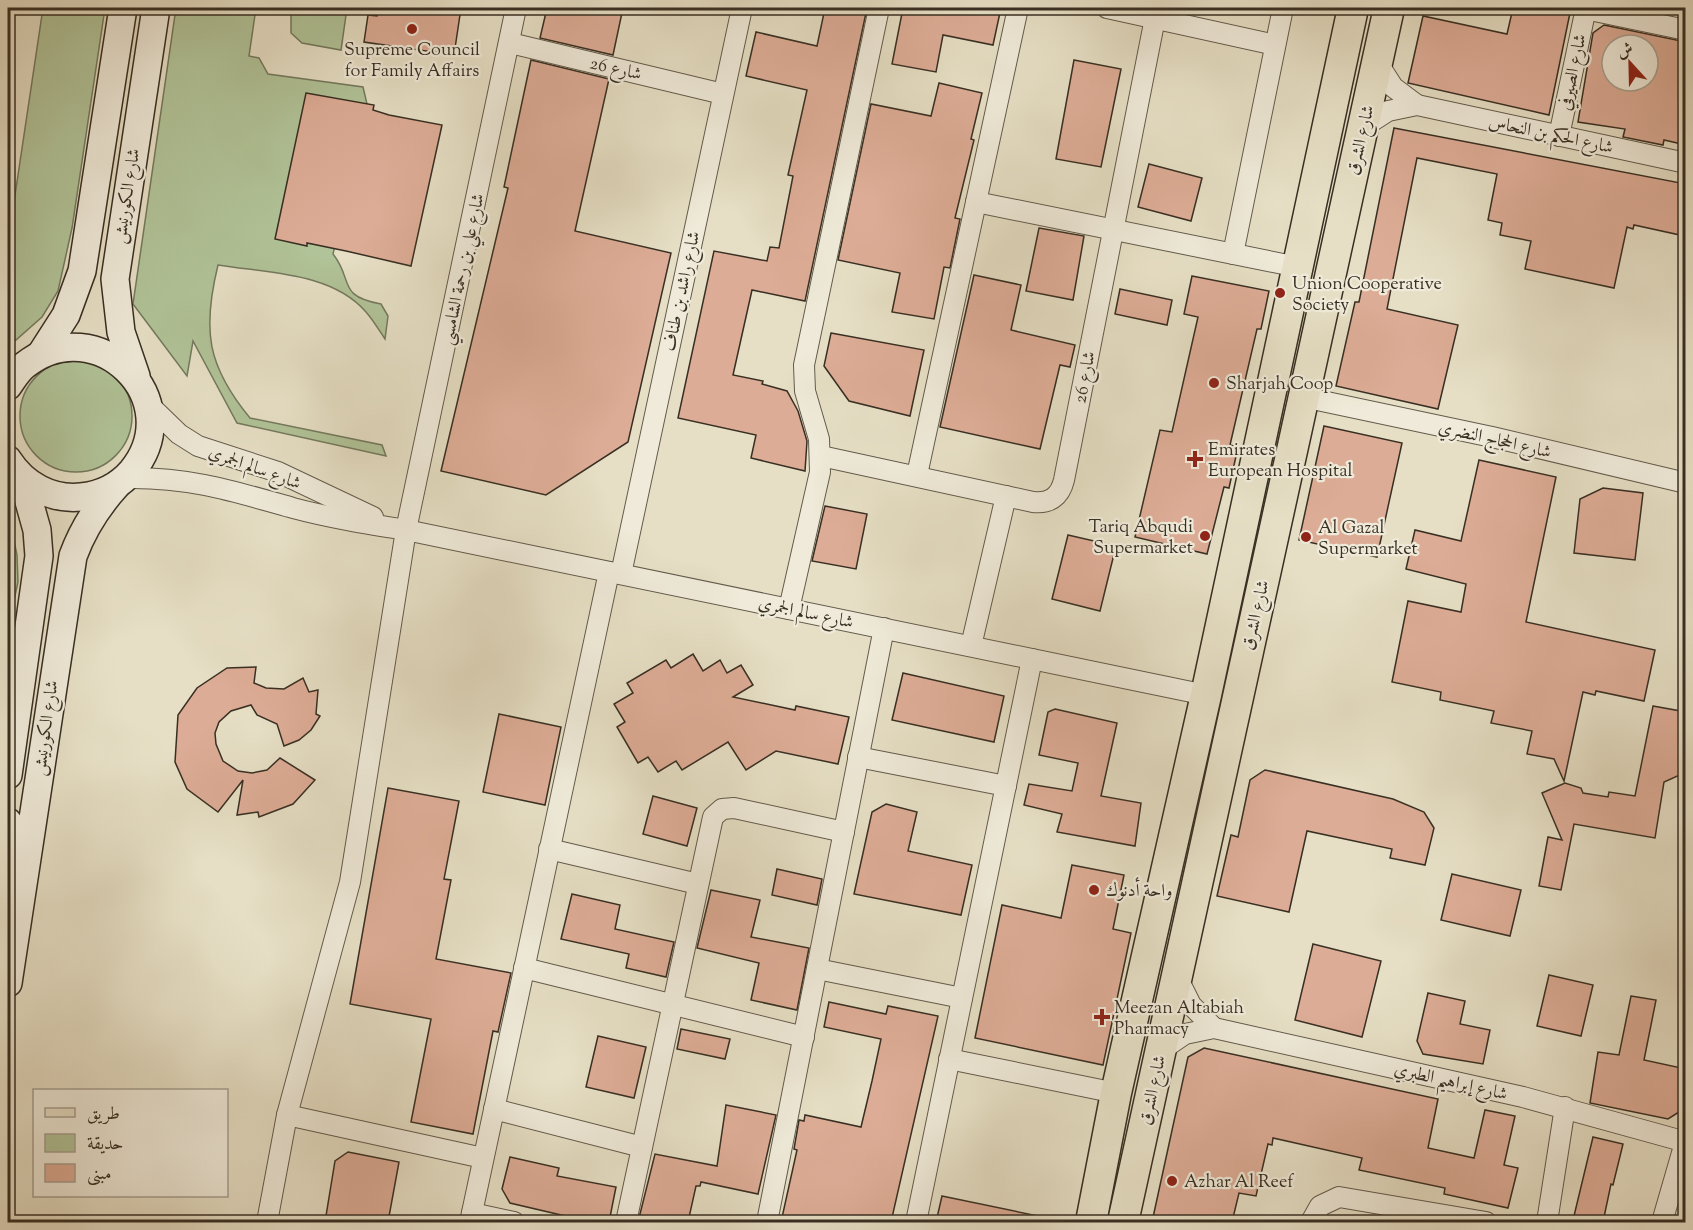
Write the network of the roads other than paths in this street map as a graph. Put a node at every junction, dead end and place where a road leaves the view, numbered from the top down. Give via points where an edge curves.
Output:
1 (123, 8) edge
2 (156, 8) edge
3 (516, 8) edge
4 (742, 8) edge
5 (879, 8) edge
6 (1018, 8) edge
7 (1107, 8) edge
8 (1283, 8) edge
9 (1353, 8) edge
10 (1389, 8) edge
11 (1585, 8) edge
12 (1156, 13) edge
13 (1686, 30) edge
14 (510, 43) junction
15 (1275, 45) junction
16 (1377, 62) junction
17 (723, 94) junction
18 (1417, 105) junction
19 (1363, 127) junction
20 (1559, 136) junction
21 (1686, 163) edge
22 (976, 202) junction
23 (1113, 230) junction
24 (1233, 254) junction
25 (1298, 267) junction
26 (41, 354) junction
27 (8, 386) edge
28 (143, 393) junction
29 (1303, 397) junction
30 (821, 456) junction
31 (15, 470) edge
32 (917, 475) junction
33 (121, 482) junction
34 (1686, 483) edge
35 (1006, 496) junction
36 (406, 530) junction
37 (615, 573) junction
38 (789, 609) junction
39 (884, 628) junction
40 (971, 646) junction
41 (1032, 659) junction
42 (1206, 695) junction
43 (858, 757) junction
44 (8, 775) edge
45 (1006, 786) junction
46 (8, 822) edge
47 (844, 832) junction
48 (549, 849) junction
49 (698, 884) junction
50 (524, 968) junction
51 (817, 969) junction
52 (9, 971) edge
53 (1176, 975) junction
54 (962, 998) junction
55 (672, 1005) junction
56 (1214, 1028) junction
57 (804, 1037) junction
58 (1160, 1051) junction
59 (949, 1059) junction
60 (1116, 1093) junction
61 (1564, 1107) junction
62 (494, 1109) junction
63 (287, 1115) junction
64 (1685, 1141) edge
65 (642, 1147) junction
66 (483, 1158) junction
67 (471, 1218) edge
68 (267, 1222) edge
69 (514, 1222) edge
70 (626, 1222) edge
71 (767, 1222) edge
72 (916, 1222) edge
73 (1091, 1222) edge
74 (1123, 1222) edge
75 (1311, 1222) edge
76 (1486, 1222) edge
77 (1546, 1222) edge
78 (1662, 1222) edge

1 - 26 main road, شارع الكورنيش via 82,271 66,315
2 - 28 main road, شارع الكورنيش via 115,279 121,332
3 - 14 street, شارع علي بن رحمة الشامسي
4 - 17 street, شارع راشد بن طناف
5 - 30 street via 804,365 804,391
6 - 22 street
7 - 12 street
8 - 15 street
9 - 25 main road, شارع الشرق
10 - 16 main road, شارع الشرق
11 - 13 street
11 - 20 street, شارع الصيرفي
12 - 15 street
12 - 23 street, شارع 26
14 - 17 street, شارع 26
14 - 36 street, شارع علي بن رحمة الشامسي
15 - 24 street
16 - 18 street, شارع الحكم بن النحاس via 1394,87
16 - 19 main road, شارع الشرق
17 - 37 street, شارع راشد بن طناف
18 - 19 street, شارع الحكم بن النحاس via 1388,111
18 - 20 street, شارع الحكم بن النحاس
19 - 29 main road, شارع الشرق
20 - 21 street, شارع الحكم بن النحاس
22 - 23 street
22 - 32 street
23 - 24 street
23 - 35 street, شارع 26 via 1062,489 1057,496 1041,503
24 - 25 street
25 - 42 main road, شارع الشرق
26 - 27 main road via 23,366
26 - 28 main road via 84,347 106,353 124,365
28 - 33 main road, شارع الكورنيش via 150,424 147,443 139,462
28 - 36 street, شارع سالم الجمري via 171,427 198,446 278,472
29 - 34 street, شارع الحجاج النضري
29 - 53 main road, شارع الشرق
30 - 32 street, شارع 26
30 - 38 street
31 - 33 main road via 44,493 69,498 93,496
31 - 44 main road, شارع الكورنيش via 38,530 39,556
32 - 35 street, شارع 26
33 - 36 street, شارع سالم الجمري via 162,478 206,483 331,517
33 - 52 main road, شارع الكورنيش via 97,506 73,556
35 - 40 street
36 - 37 street, شارع سالم الجمري
36 - 63 street, شارع علي بن رحمة الشامسي via 350,882
37 - 38 street, شارع سالم الجمري
37 - 48 street, شارع راشد بن طناف
38 - 39 street, شارع سالم الجمري
39 - 40 street, شارع سالم الجمري
39 - 43 street
40 - 41 street, شارع سالم الجمري
41 - 42 street, شارع سالم الجمري
41 - 45 street
42 - 60 main road, شارع الشرق
43 - 45 street
43 - 47 street
45 - 54 street
46 - 52 main road via 17,833 8,916
47 - 49 street via 734,808 722,809 713,817
47 - 51 street
48 - 49 street
48 - 50 street, شارع راشد بن طناف
49 - 55 street
50 - 55 street
50 - 62 street, شارع راشد بن طناف
51 - 54 street
51 - 57 street
53 - 56 street via 1191,1005
53 - 58 main road, شارع الشرق
54 - 59 street
55 - 57 street
55 - 65 street
56 - 58 street, شارع إبراهيم الطبري via 1185,1034
56 - 61 street, شارع إبراهيم الطبري
57 - 71 street
58 - 74 main road, شارع الشرق
59 - 60 street
59 - 72 street
60 - 73 main road, شارع الشرق
61 - 64 street, شارع إبراهيم الطبري
61 - 77 street
62 - 65 street
62 - 66 street, شارع راشد بن طناف
63 - 66 street
63 - 68 street, شارع علي بن رحمة الشامسي
64 - 78 street
65 - 70 street
66 - 67 street, شارع راشد بن طناف
67 - 69 street
75 - 76 street via 1320,1206 1339,1197

